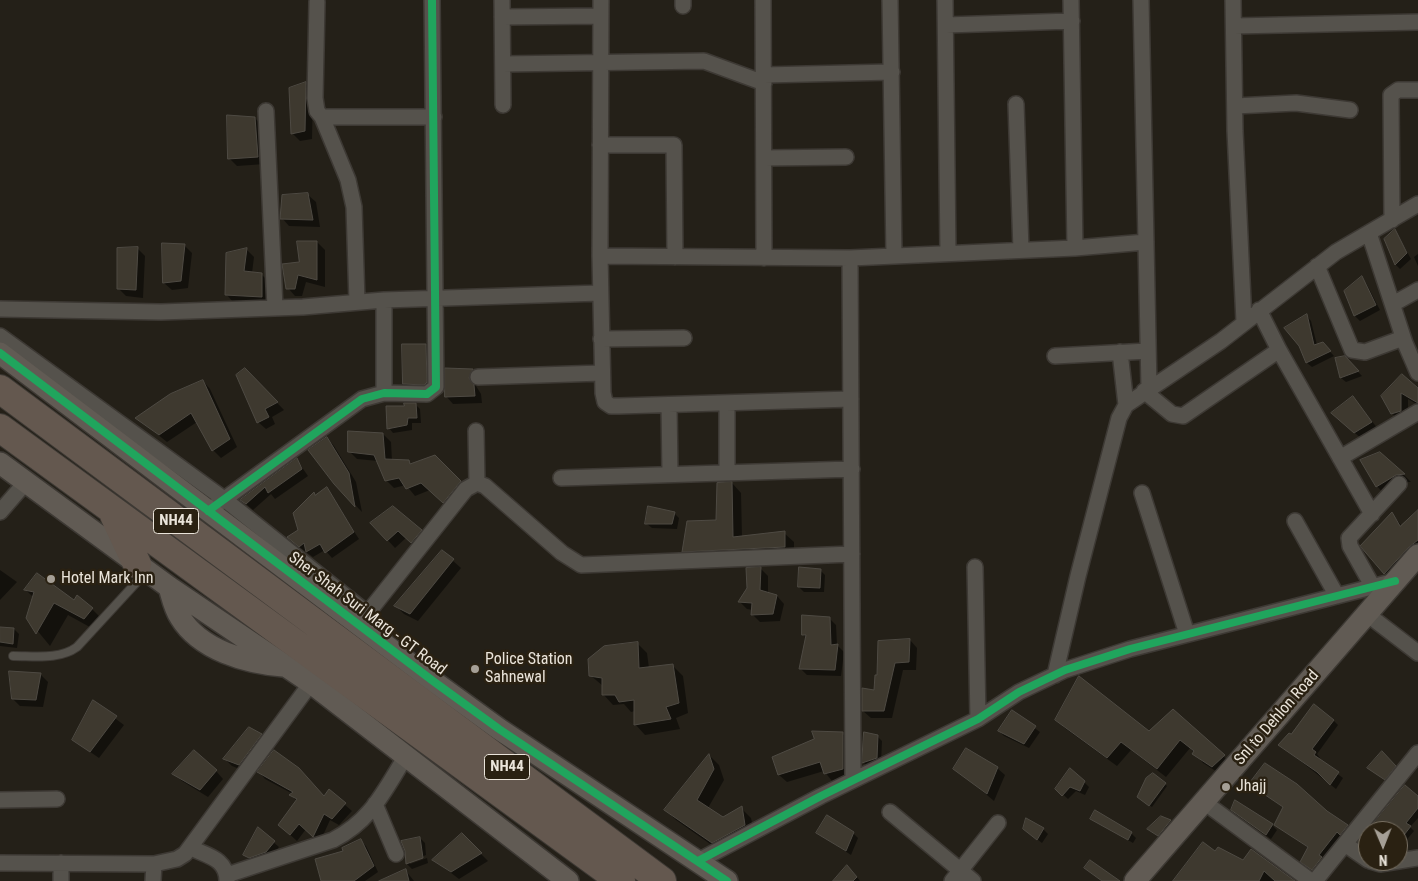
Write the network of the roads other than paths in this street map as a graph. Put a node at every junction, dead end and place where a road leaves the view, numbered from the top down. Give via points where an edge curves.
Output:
1 (432, 0) edge
2 (502, 0) edge
3 (601, 0) edge
4 (763, 0) edge
5 (890, 0) edge
6 (946, 0) edge
7 (1071, 0) edge
8 (1141, 0) edge
9 (1233, 0) edge
10 (316, 2) dead end
11 (601, 16) junction
12 (502, 17) junction
13 (1072, 21) junction
14 (1418, 22) edge
15 (946, 25) junction
16 (1234, 26) junction
17 (600, 63) junction
18 (503, 64) junction
19 (892, 72) junction
20 (764, 79) junction
21 (1418, 90) edge
22 (1016, 104) dead end
23 (503, 105) dead end
24 (1235, 106) junction
25 (1350, 110) dead end
26 (266, 111) dead end
27 (322, 117) junction
28 (434, 117) junction
29 (600, 145) junction
30 (846, 156) dead end
31 (764, 158) junction
32 (1418, 204) edge
33 (1392, 220) junction
34 (1369, 233) junction
35 (1146, 242) junction
36 (1075, 248) junction
37 (1021, 250) junction
38 (948, 253) junction
39 (600, 256) junction
40 (894, 256) junction
41 (676, 257) junction
42 (764, 258) junction
43 (850, 258) junction
44 (1317, 266) junction
45 (1418, 290) edge
46 (600, 293) junction
47 (436, 299) junction
48 (384, 300) junction
49 (357, 302) junction
50 (1393, 304) junction
51 (275, 308) junction
52 (0, 309) edge
53 (1259, 310) junction
54 (1244, 322) junction
55 (0, 336) edge
56 (684, 338) dead end
57 (1403, 338) junction
58 (601, 339) junction
59 (1279, 350) junction
60 (1148, 351) junction
61 (1120, 352) junction
62 (0, 354) edge
63 (1056, 356) dead end
64 (602, 373) junction
65 (1418, 373) edge
66 (478, 376) dead end
67 (0, 389) edge
68 (1146, 390) junction
69 (384, 393) junction
70 (851, 400) junction
71 (726, 403) junction
72 (669, 405) junction
73 (1126, 405) junction
74 (1418, 412) edge
75 (0, 428) edge
76 (476, 430) dead end
77 (1340, 458) junction
78 (0, 463) edge
79 (852, 469) junction
80 (726, 473) junction
81 (670, 474) junction
82 (561, 478) dead end
83 (183, 480) junction
84 (26, 482) junction
85 (477, 483) junction
86 (1399, 484) dead end
87 (1142, 493) dead end
88 (216, 505) junction
89 (0, 512) edge
90 (113, 512) junction
91 (1372, 514) junction
92 (1295, 521) dead end
93 (852, 554) junction
94 (1418, 555) edge
95 (975, 567) dead end
96 (142, 568) junction
97 (1395, 581) junction
98 (1373, 587) junction
99 (1337, 596) junction
100 (1367, 614) junction
101 (363, 619) junction
102 (1187, 634) junction
103 (1418, 653) edge
104 (13, 656) dead end
105 (1055, 674) junction
106 (311, 683) junction
107 (978, 719) junction
108 (1418, 753) edge
109 (406, 756) junction
110 (853, 780) junction
111 (57, 799) dead end
112 (0, 800) edge
113 (1204, 802) junction
114 (376, 804) junction
115 (890, 812) dead end
116 (998, 823) dead end
117 (1345, 844) junction
118 (191, 848) junction
119 (1358, 853) edge
120 (396, 854) dead end
121 (698, 861) junction
122 (0, 863) edge
123 (61, 863) junction
124 (154, 864) junction
125 (956, 876) edge
126 (227, 878) edge
127 (1309, 880) edge
128 (61, 881) edge
129 (153, 881) edge
130 (568, 881) edge
131 (621, 881) edge
132 (662, 881) edge
133 (727, 881) edge
134 (973, 881) edge
135 (1135, 881) edge

1 - 28 street
2 - 12 street
3 - 11 street
4 - 20 street
5 - 19 street
6 - 15 street
7 - 13 street
8 - 35 street
9 - 16 street
10 - 27 street via 316,98 317,111
11 - 12 street
11 - 17 street
12 - 18 street
13 - 15 street
13 - 36 street
14 - 16 street
15 - 38 street
16 - 24 street
17 - 18 street
17 - 20 street via 704,61
17 - 29 street
18 - 23 street
19 - 20 street
19 - 40 street
20 - 31 street
21 - 33 street via 1398,90 1391,95
22 - 37 street
24 - 25 street via 1296,103
24 - 54 street
26 - 51 street
27 - 28 street
27 - 49 street via 348,180 354,207
28 - 47 street
29 - 39 street
29 - 41 street via 674,146
30 - 31 street
31 - 42 street
32 - 33 street
33 - 34 street
34 - 44 street
34 - 50 street
35 - 36 street
35 - 60 street
36 - 37 street
37 - 38 street
38 - 40 street
39 - 41 street
39 - 46 street
40 - 43 street
41 - 42 street
42 - 43 street
43 - 70 street
44 - 53 street
44 - 57 street via 1352,350 1365,352
45 - 50 street
46 - 47 street
46 - 58 street
47 - 48 street
47 - 69 street via 437,378 434,390 422,394
48 - 49 street
48 - 69 street
49 - 51 street
50 - 57 street
51 - 52 street via 120,312
53 - 54 street
53 - 59 street
54 - 68 street
55 - 83 street
56 - 58 street
57 - 65 street
58 - 64 street
59 - 68 street via 1183,416 1172,414
59 - 77 street
60 - 61 street
60 - 68 street
61 - 63 street
61 - 73 street
62 - 83 street, Sher Shah Suri Marg - GT Road
64 - 66 street
64 - 72 street via 603,399 608,405
67 - 132 highway, NH44
68 - 73 street
69 - 88 street via 373,394 352,404
70 - 71 street
70 - 79 street
71 - 72 street
71 - 80 street
72 - 81 street
73 - 105 street via 1119,418
74 - 77 street
75 - 90 highway, NH44
76 - 85 street
77 - 91 street
78 - 84 street
79 - 80 street
79 - 93 street
80 - 81 street
81 - 82 street
83 - 88 street, Sher Shah Suri Marg - GT Road
84 - 89 street
84 - 96 street
85 - 93 street via 485,486 581,566
85 - 101 street via 466,489
86 - 91 street
87 - 102 street
88 - 101 street, Sher Shah Suri Marg - GT Road
90 - 96 highway
90 - 131 highway, NH44
91 - 98 street via 1349,542
92 - 99 street
93 - 110 street
94 - 97 street, Snl to Dehlon Road
95 - 107 street
96 - 104 lane via 70,652 62,656
96 - 106 street
97 - 98 street
97 - 100 street, Snl to Dehlon Road
98 - 99 street
99 - 102 street
100 - 103 street
100 - 113 street, Snl to Dehlon Road
101 - 121 street, Sher Shah Suri Marg - GT Road via 499,729
102 - 105 street via 1111,654
105 - 107 street via 1019,692
106 - 109 street
106 - 118 street
107 - 110 street
108 - 117 street
109 - 114 street
109 - 130 street
110 - 121 street
111 - 112 street
113 - 127 street
113 - 135 street, Snl to Dehlon Road
114 - 120 street
114 - 126 street via 358,826 333,840
115 - 125 street
116 - 125 street
117 - 119 street
117 - 127 street
118 - 124 street via 177,859
118 - 126 street via 220,861
121 - 133 street, Sher Shah Suri Marg - GT Road
122 - 123 street
123 - 124 street
123 - 128 street
124 - 129 street
125 - 134 street

